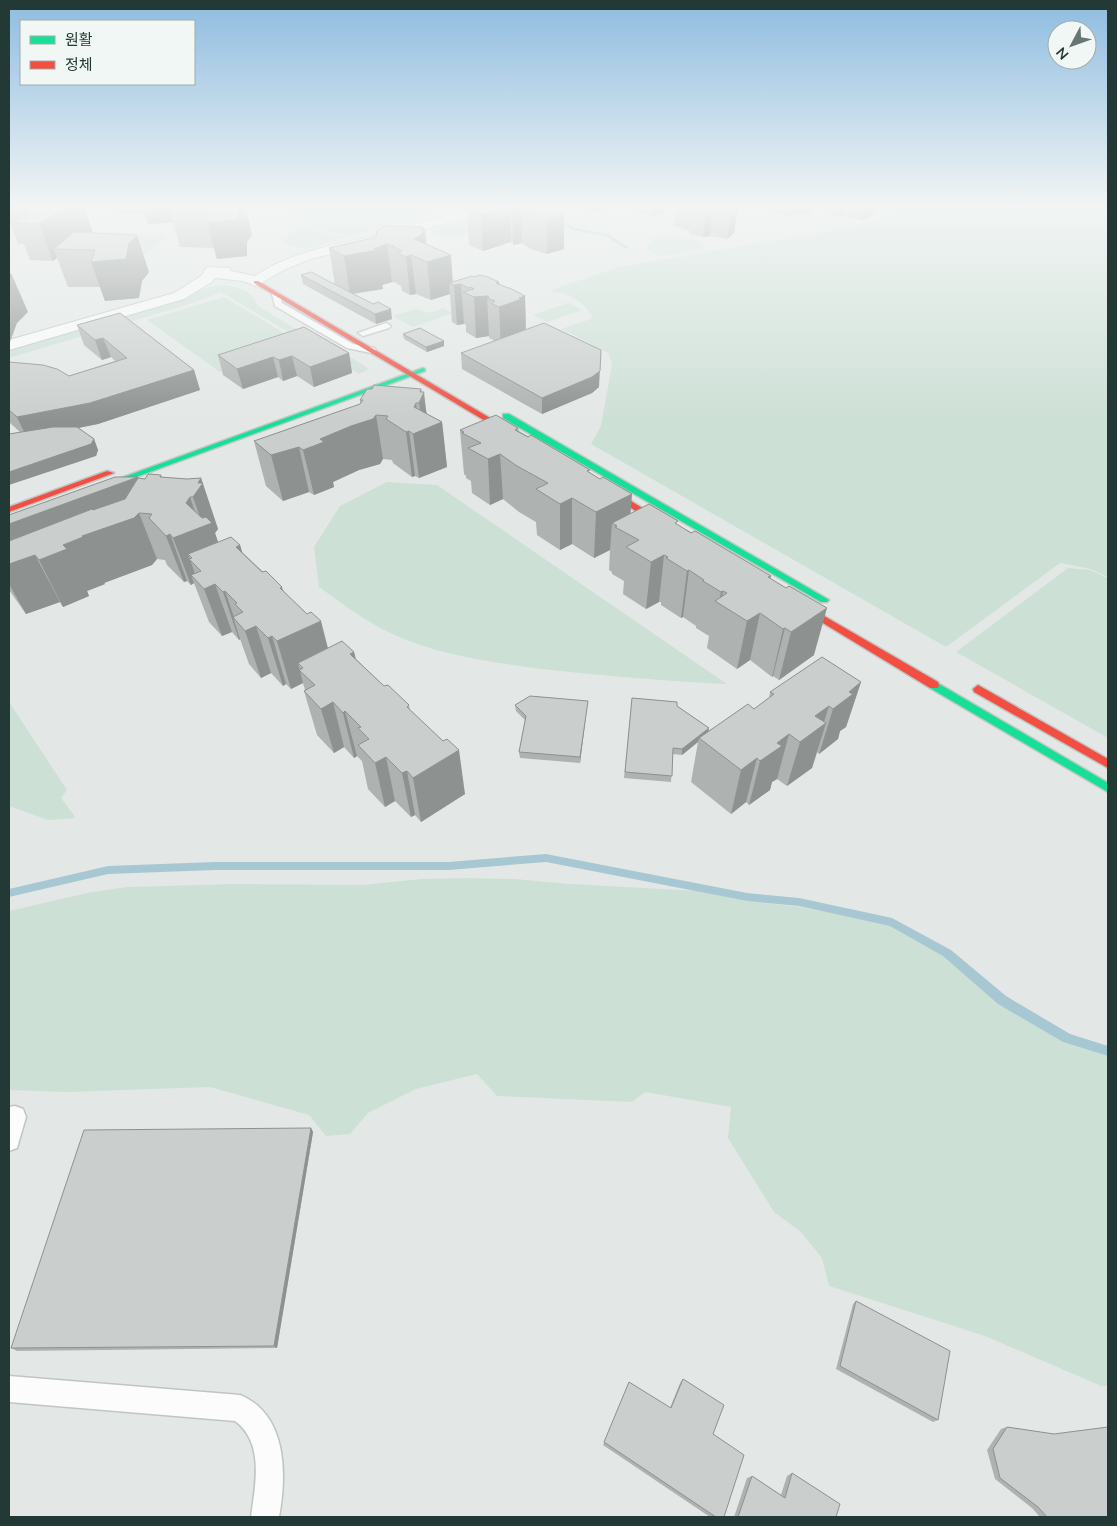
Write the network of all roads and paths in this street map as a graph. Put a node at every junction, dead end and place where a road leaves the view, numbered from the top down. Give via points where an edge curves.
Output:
1 (207, 279) edge
2 (250, 279) edge
3 (277, 279) edge
4 (267, 284) junction
5 (386, 326) edge
6 (363, 333) junction
7 (9, 346) edge
8 (414, 369) junction
9 (483, 402) dead end
10 (500, 412) dead end
11 (528, 443) edge
12 (587, 478) edge
13 (9, 510) edge
14 (9, 521) edge
15 (680, 533) edge
16 (781, 594) edge
17 (835, 606) dead end
18 (964, 681) dead end
19 (1108, 764) edge
20 (1108, 788) edge
21 (9, 1118) edge
22 (9, 1140) edge
23 (9, 1389) edge
24 (265, 1517) edge

1 - 7 street via 179,296
2 - 4 street
3 - 4 street
4 - 6 street
4 - 8 street via 371,350
5 - 6 lane
6 - 8 street
8 - 9 street
8 - 11 street
8 - 13 street
8 - 14 street
10 - 17 street
12 - 15 street
16 - 20 street
18 - 19 street
21 - 22 lane via 15,1117
23 - 24 lane via 240,1408 255,1420 270,1455

